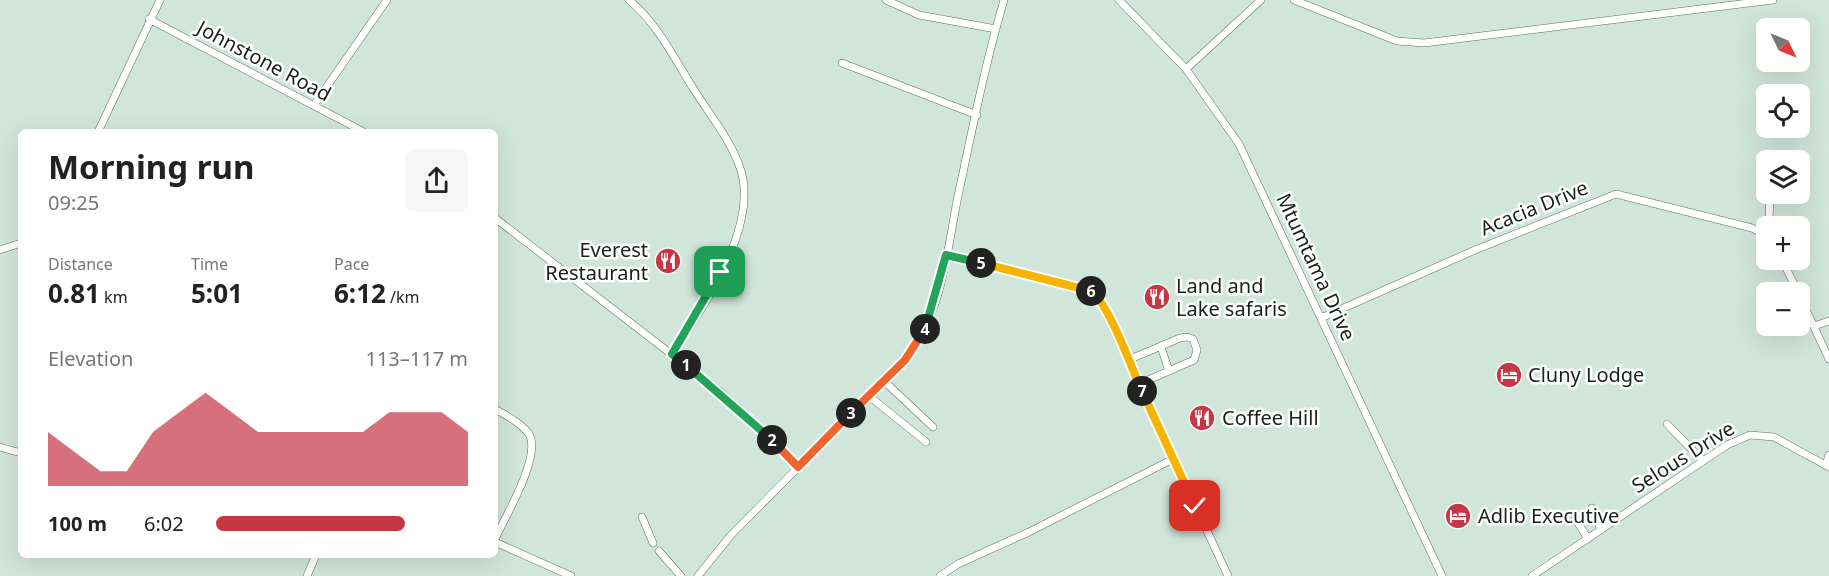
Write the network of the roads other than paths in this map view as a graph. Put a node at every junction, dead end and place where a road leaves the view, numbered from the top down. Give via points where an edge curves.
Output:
1 (160, 0) edge
2 (387, 0) edge
3 (628, 0) edge
4 (886, 0) edge
5 (1004, 0) edge
6 (1119, 0) edge
7 (1261, 0) edge
8 (1294, 0) edge
9 (1773, 0) edge
10 (149, 19) junction
11 (996, 29) junction
12 (842, 63) dead end
13 (1186, 69) junction
14 (314, 105) junction
15 (977, 115) junction
16 (99, 129) edge
17 (358, 129) edge
18 (498, 220) edge
19 (1756, 233) edge
20 (18, 244) edge
21 (0, 250) edge
22 (946, 255) junction
23 (1321, 318) junction
24 (1810, 318) edge
25 (1829, 321) edge
26 (1814, 326) junction
27 (1161, 347) junction
28 (672, 354) junction
29 (1829, 359) edge
30 (1128, 360) junction
31 (1169, 371) junction
32 (884, 381) junction
33 (1139, 384) junction
34 (868, 396) junction
35 (498, 412) edge
36 (1667, 424) dead end
37 (933, 427) dead end
38 (926, 442) dead end
39 (0, 447) edge
40 (18, 452) edge
41 (1829, 455) edge
42 (1173, 459) junction
43 (1703, 461) junction
44 (1828, 466) edge
45 (798, 467) junction
46 (1592, 507) dead end
47 (642, 517) dead end
48 (1575, 518) dead end
49 (1602, 530) junction
50 (498, 534) edge
51 (1588, 539) junction
52 (498, 542) edge
53 (653, 543) dead end
54 (659, 551) dead end
55 (315, 558) edge
56 (307, 576) edge
57 (571, 576) edge
58 (681, 576) edge
59 (698, 576) edge
60 (940, 576) edge
61 (1228, 576) edge
62 (1442, 576) edge
63 (1532, 576) edge

1 - 10 street
2 - 14 street
3 - 28 street via 659,33 734,153 743,181 743,210 734,240
4 - 11 street via 919,15
5 - 11 street
6 - 13 street, Mtumtama Drive
7 - 13 street
8 - 9 street via 1397,40 1424,43
10 - 14 street, Johnstone Road
10 - 16 street
11 - 15 street
12 - 15 street
13 - 23 street, Mtumtama Drive via 1239,144
14 - 17 street, Johnstone Road
15 - 22 street
18 - 28 street
19 - 23 street, Acacia Drive via 1616,194
20 - 21 street
22 - 30 street via 1089,289 1101,301
22 - 32 street via 922,337
23 - 62 street, Mtumtama Drive
24 - 26 street
25 - 26 street
26 - 29 street
27 - 30 street
27 - 31 street
27 - 31 street via 1187,337 1193,339 1197,350 1194,360
28 - 45 street via 742,411
30 - 33 street
31 - 33 street
32 - 34 street
32 - 37 street
33 - 42 street
34 - 38 street
34 - 45 street
35 - 50 street via 523,427 531,437 532,447 527,470
36 - 43 street
39 - 40 street
41 - 44 street
42 - 60 street
42 - 61 street
43 - 44 street, Selous Drive via 1727,445 1763,434 1787,442
43 - 49 street, Selous Drive
45 - 59 street
46 - 49 street
47 - 53 street
48 - 51 street
49 - 51 street, Selous Drive
51 - 63 street, Selous Drive
52 - 57 street
54 - 58 street
55 - 56 street

